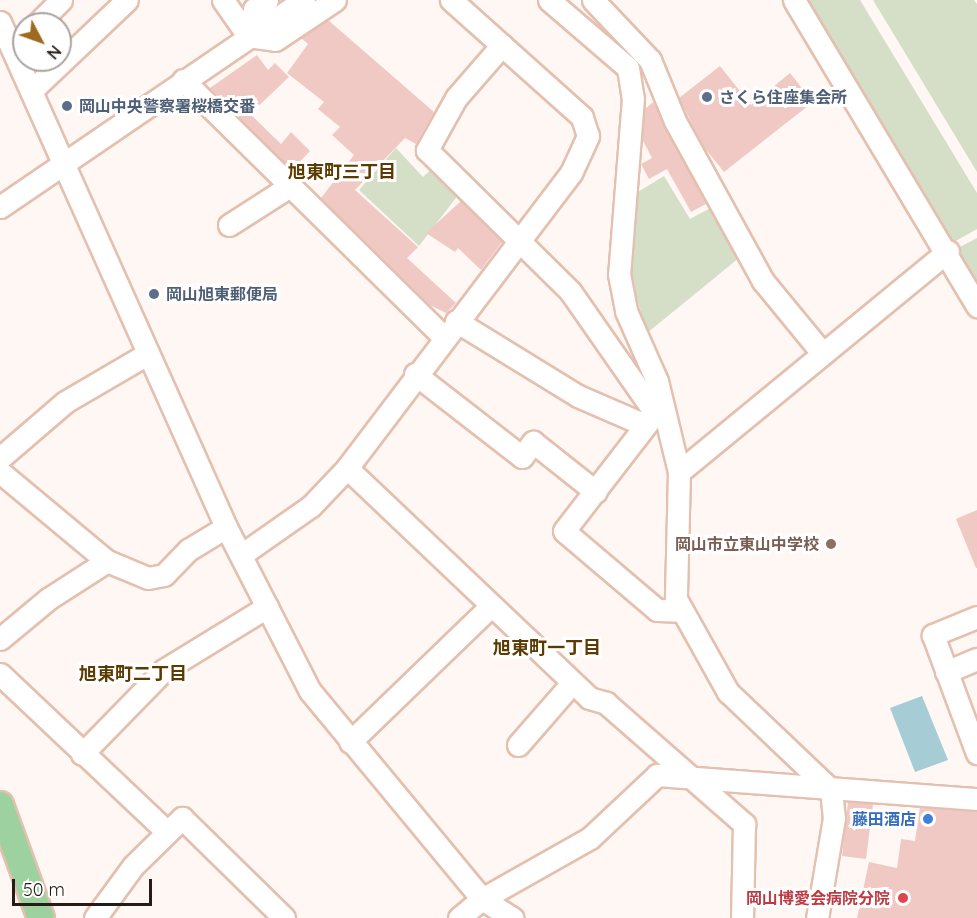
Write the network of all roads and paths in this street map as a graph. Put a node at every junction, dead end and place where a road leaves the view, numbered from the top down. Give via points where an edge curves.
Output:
1 (61, 0) edge
2 (127, 0) edge
3 (223, 0) edge
4 (267, 0) edge
5 (304, 0) edge
6 (335, 0) edge
7 (451, 0) edge
8 (549, 0) edge
9 (593, 0) edge
10 (794, 0) edge
11 (49, 12) edge
12 (0, 22) edge
13 (12, 35) edge
14 (248, 36) junction
15 (502, 45) junction
16 (27, 72) edge
17 (183, 80) junction
18 (32, 91) junction
19 (61, 164) junction
20 (290, 186) junction
21 (0, 207) edge
22 (230, 225) dead end
23 (518, 241) junction
24 (948, 251) junction
25 (977, 306) edge
26 (449, 328) junction
27 (147, 354) junction
28 (822, 354) junction
29 (415, 374) junction
30 (654, 414) junction
31 (0, 458) edge
32 (347, 468) junction
33 (0, 472) edge
34 (679, 472) junction
35 (596, 492) junction
36 (226, 527) junction
37 (241, 555) junction
38 (106, 561) junction
39 (267, 607) junction
40 (489, 608) junction
41 (681, 611) junction
42 (977, 617) edge
43 (0, 639) edge
44 (977, 659) edge
45 (946, 672) junction
46 (0, 674) edge
47 (572, 683) junction
48 (350, 742) junction
49 (975, 743) edge
50 (518, 745) dead end
51 (82, 753) junction
52 (693, 778) junction
53 (831, 790) junction
54 (977, 799) edge
55 (0, 804) edge
56 (165, 830) junction
57 (482, 899) junction
58 (41, 918) edge
59 (95, 918) edge
60 (284, 918) edge
61 (459, 918) edge
62 (512, 918) edge
63 (742, 918) edge
64 (817, 918) edge

1 - 11 street
2 - 18 street
3 - 14 street
4 - 14 street via 254,9
5 - 14 street
6 - 14 street via 275,40
7 - 15 street
8 - 30 street via 628,68 633,98 619,274
9 - 28 street via 650,60 675,121 764,280
10 - 24 street
12 - 13 street
14 - 17 street
15 - 23 street via 582,117 588,136 571,173
15 - 23 street via 456,98 427,150
16 - 18 street
17 - 19 street
17 - 20 street
18 - 19 street
19 - 21 street
19 - 27 street
20 - 22 street
20 - 26 street
23 - 26 street
23 - 30 street via 570,291
24 - 25 street
24 - 28 street
26 - 29 street
26 - 30 street via 578,396
27 - 31 street via 65,402
27 - 36 street
28 - 34 street
29 - 32 street
29 - 35 street via 522,457 533,442
30 - 34 street
30 - 35 street
32 - 37 street via 311,506
32 - 40 street
33 - 38 street
34 - 41 street via 676,599
35 - 41 street via 564,531 657,610
36 - 37 street
36 - 38 street via 188,550 164,575 148,578
37 - 39 street
38 - 43 street via 48,599
39 - 48 street via 310,691
39 - 51 street via 164,670
40 - 47 street
40 - 48 street
41 - 53 street via 740,706
42 - 45 street via 933,635
44 - 45 street
45 - 49 street
46 - 51 street
47 - 50 street
47 - 52 street via 589,698 606,703
48 - 57 street
51 - 56 street
52 - 53 street
52 - 57 street via 657,775 617,818 590,838
52 - 63 street via 744,824
53 - 54 street
53 - 64 street via 834,818
55 - 58 main road
56 - 59 street
56 - 60 street via 182,818
57 - 61 street
57 - 62 street

